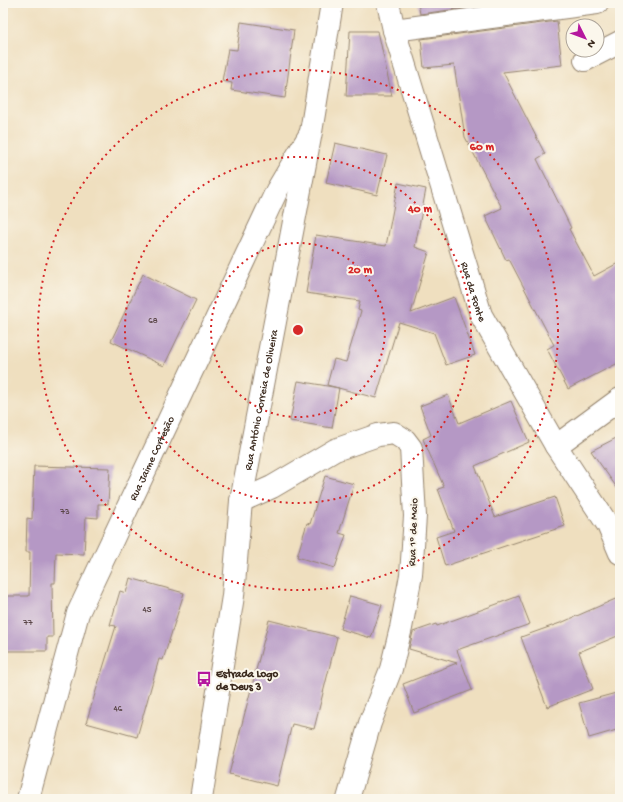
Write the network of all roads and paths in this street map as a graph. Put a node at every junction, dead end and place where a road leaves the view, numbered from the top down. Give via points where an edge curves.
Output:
1 (332, 3) edge
2 (388, 3) edge
3 (597, 3) edge
4 (394, 30) junction
5 (620, 42) edge
6 (585, 60) dead end
7 (311, 132) junction
8 (620, 398) edge
9 (556, 446) junction
10 (241, 501) junction
11 (620, 553) edge
12 (28, 799) edge
13 (201, 799) edge
14 (348, 799) edge

1 - 7 street, Rua António Correia de Oliveira
2 - 4 street, Rua da Fonte
3 - 4 street
4 - 9 street, Rua da Fonte via 481,316
5 - 6 street
7 - 10 street, Rua António Correia de Oliveira
7 - 12 street, Rua Jaime Cortesão via 277,190 78,613
8 - 9 street
9 - 11 street, Rua da Fonte via 608,525
10 - 13 street, Rua António Correia de Oliveira via 234,596
10 - 14 street, Rua 1º de Maio via 272,487 335,450 378,435 394,433 406,440 411,448 415,516 411,575 391,669 370,723

